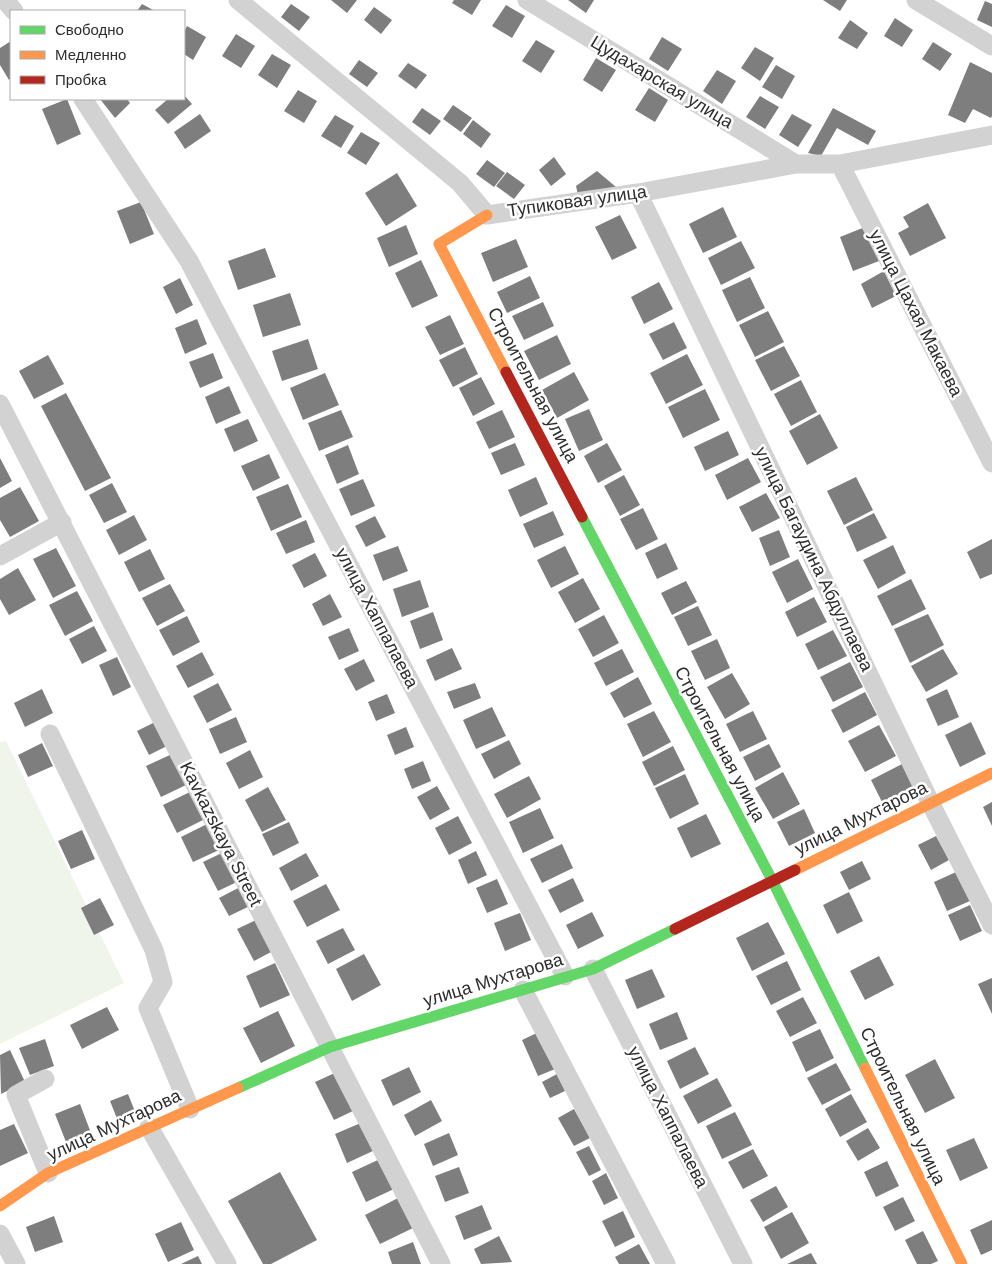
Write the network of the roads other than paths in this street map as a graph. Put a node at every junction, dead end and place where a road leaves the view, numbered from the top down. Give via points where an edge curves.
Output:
1 (5, 0) edge
2 (238, 0) edge
3 (527, 0) edge
4 (916, 0) edge
5 (13, 10) edge
6 (992, 46) edge
7 (84, 100) edge
8 (992, 135) edge
9 (758, 140) junction
10 (796, 164) junction
11 (840, 164) junction
12 (748, 173) junction
13 (638, 193) junction
14 (487, 215) junction
15 (0, 404) edge
16 (992, 463) edge
17 (62, 522) junction
18 (0, 556) edge
19 (50, 734) dead end
20 (992, 773) edge
21 (931, 804) junction
22 (772, 880) junction
23 (992, 925) edge
24 (592, 969) junction
25 (565, 976) junction
26 (523, 990) junction
27 (330, 1047) junction
28 (45, 1079) dead end
29 (190, 1109) junction
30 (149, 1127) junction
31 (48, 1173) junction
32 (0, 1206) edge
33 (0, 1234) edge
34 (16, 1264) edge
35 (228, 1264) edge
36 (441, 1264) edge
37 (666, 1264) edge
38 (743, 1264) edge
39 (962, 1264) edge

1 - 5 street
2 - 14 street, Тупиковая улица via 460,183
3 - 9 street, Цудахарская улица
4 - 6 street
7 - 25 street, улица Хаппалаева via 189,261
8 - 11 street, Тупиковая улица
9 - 10 street, Цудахарская улица
9 - 12 street
10 - 11 street, Тупиковая улица
10 - 12 street, Тупиковая улица
11 - 16 street, улица Цахая Макаева
12 - 13 street, Тупиковая улица
13 - 14 street, Тупиковая улица
13 - 21 street, улица Багаудина Абдуллаева
14 - 22 street, Строительная улица via 439,244
15 - 17 street, Kavkazskaya Street
17 - 18 street
17 - 27 street, Kavkazskaya Street
19 - 29 street via 154,950 163,982 148,1008
20 - 21 street, улица Мухтарова
21 - 22 street, улица Мухтарова
21 - 23 street, улица Багаудина Абдуллаева
22 - 24 street, улица Мухтарова
22 - 39 street, Строительная улица
24 - 25 street, улица Мухтарова
24 - 38 street, улица Хаппалаева
25 - 26 street, улица Мухтарова
26 - 27 street, улица Мухтарова
26 - 37 street
27 - 29 street, улица Мухтарова
27 - 36 street, Kavkazskaya Street
28 - 31 street via 16,1095
29 - 30 street, улица Мухтарова
30 - 31 street, улица Мухтарова
30 - 35 street
31 - 32 street, улица Мухтарова
33 - 34 street

